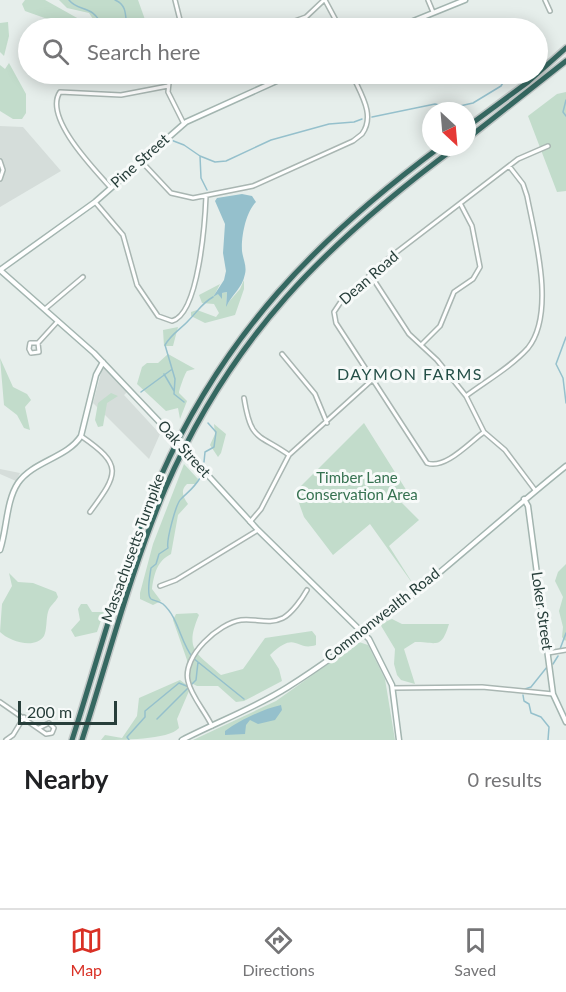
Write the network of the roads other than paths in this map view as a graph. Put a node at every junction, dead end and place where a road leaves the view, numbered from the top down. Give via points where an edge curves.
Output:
1 (175, 0) edge
2 (325, 0) edge
3 (428, 0) edge
4 (465, 0) edge
5 (545, 0) edge
6 (550, 10) dead end
7 (433, 13) junction
8 (179, 18) edge
9 (301, 18) edge
10 (335, 18) edge
11 (421, 18) edge
12 (566, 48) edge
13 (566, 61) edge
14 (548, 64) edge
15 (548, 75) edge
16 (270, 84) edge
17 (356, 84) edge
18 (525, 84) edge
19 (537, 84) edge
20 (168, 86) joint
21 (476, 120) edge
22 (184, 124) junction
23 (476, 132) edge
24 (548, 146) dead end
25 (428, 156) edge
26 (444, 156) edge
27 (0, 161) edge
28 (141, 161) junction
29 (510, 166) junction
30 (0, 179) edge
31 (111, 188) junction
32 (206, 196) junction
33 (95, 202) junction
34 (461, 205) junction
35 (0, 270) edge
36 (370, 274) junction
37 (83, 277) dead end
38 (45, 309) junction
39 (58, 321) junction
40 (38, 343) junction
41 (421, 345) junction
42 (282, 354) dead end
43 (103, 362) junction
44 (372, 380) junction
45 (466, 396) junction
46 (244, 398) dead end
47 (327, 423) junction
48 (484, 432) junction
49 (81, 436) junction
50 (289, 455) junction
51 (566, 466) edge
52 (535, 490) junction
53 (524, 499) junction
54 (90, 512) dead end
55 (250, 522) junction
56 (258, 530) junction
57 (0, 550) edge
58 (160, 586) dead end
59 (307, 590) dead end
60 (364, 633) junction
61 (566, 650) edge
62 (548, 653) junction
63 (393, 688) junction
64 (553, 694) junction
65 (0, 702) edge
66 (24, 717) junction
67 (566, 722) edge
68 (212, 726) junction
69 (39, 728) junction
70 (6, 740) edge
71 (72, 740) edge
72 (82, 740) edge
73 (182, 740) edge
74 (399, 740) edge

1 - 8 street
2 - 9 street
2 - 10 street
3 - 7 street
4 - 7 main road
5 - 6 street
7 - 11 main road
12 - 14 highway
13 - 15 highway
16 - 22 main road, Pine Street
17 - 32 street via 368,115 367,127 359,137 253,186
18 - 21 highway
19 - 23 highway
20 - 22 street
20 - 31 street via 131,95 60,92 57,97 61,123
22 - 28 main road, Pine Street
24 - 29 street, Dean Road via 530,152
25 - 71 highway, Massachusetts Turnpike via 371,200 308,258 253,322 208,387 175,446 148,507
26 - 72 highway, Massachusetts Turnpike via 384,201 321,258 265,322 216,391 157,510
27 - 30 street
28 - 31 main road, Pine Street
28 - 32 street via 174,195
29 - 34 street, Dean Road
29 - 45 street via 527,196 543,291 542,318 522,354
31 - 33 main road, Pine Street
32 - 33 street via 193,293 186,312 172,321 158,316 136,285 123,235
33 - 35 main road, Pine Street
34 - 36 street, Dean Road
34 - 41 street via 472,226 480,267 473,279 454,292 440,326
35 - 38 main road, Oak Street
36 - 41 street via 406,330
36 - 44 street, Dean Road via 340,303 334,315
37 - 38 street
38 - 39 main road, Oak Street
39 - 40 street
39 - 43 main road, Oak Street
40 - 40 street via 29,345 31,353 40,350
41 - 45 street
42 - 47 street via 315,394
43 - 49 main road
43 - 55 main road, Oak Street, bridge
44 - 47 street
44 - 48 street, Dean Road via 429,464 443,462
45 - 48 street
46 - 50 street via 255,434
47 - 50 street
48 - 52 street via 507,453
49 - 54 street via 106,455 112,468 109,486
49 - 57 main road via 19,482
50 - 55 street
51 - 52 main road, Commonwealth Road
52 - 53 main road, Commonwealth Road
53 - 60 main road, Commonwealth Road
53 - 62 main road, Loker Street
55 - 56 main road, Oak Street
56 - 58 street
56 - 60 main road, Oak Street
59 - 68 street via 282,618 234,622 197,648 187,675
60 - 63 main road, Oak Street
60 - 68 main road, Commonwealth Road via 281,692
61 - 62 street
62 - 64 main road, Loker Street
63 - 64 street via 479,687
63 - 74 main road, Oak Street
64 - 67 main road, Loker Street
65 - 66 street
66 - 69 street
66 - 70 street
68 - 73 main road, Commonwealth Road
69 - 69 street via 48,734 54,728 49,723

